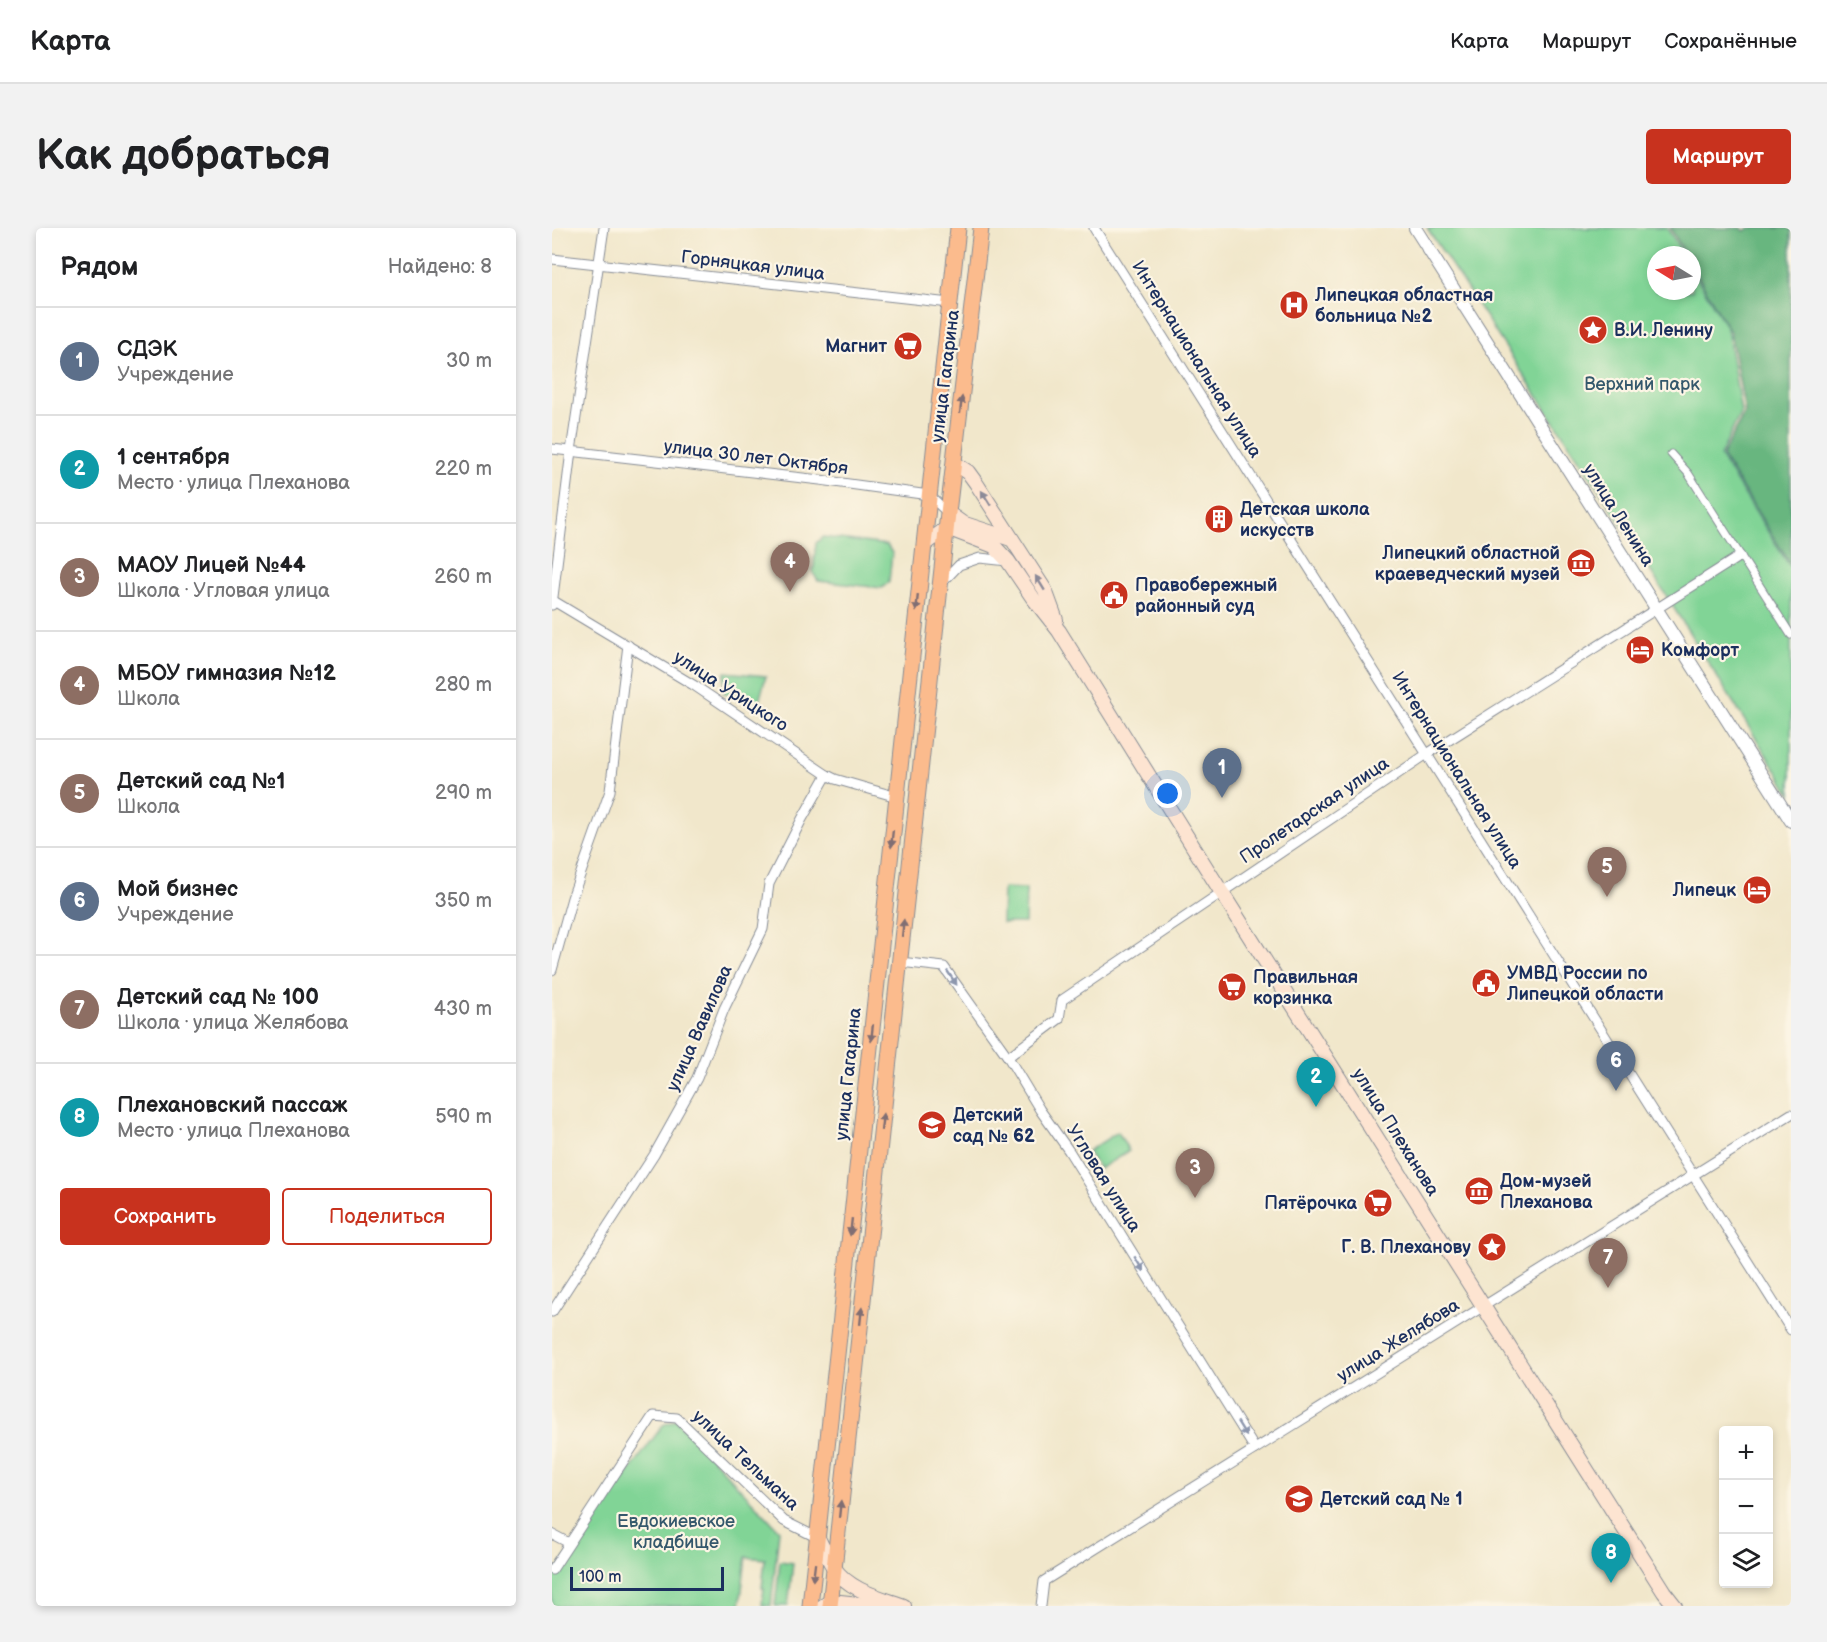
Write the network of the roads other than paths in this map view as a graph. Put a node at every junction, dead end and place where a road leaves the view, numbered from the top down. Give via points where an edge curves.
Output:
1 (603, 228) edge
2 (958, 228) edge
3 (981, 228) edge
4 (1094, 228) edge
5 (1415, 228) edge
6 (552, 259) edge
7 (598, 264) junction
8 (950, 303) junction
9 (552, 449) edge
10 (571, 451) junction
11 (1671, 454) dead end
12 (954, 463) junction
13 (929, 495) junction
14 (948, 521) junction
15 (1011, 539) junction
16 (924, 545) junction
17 (1740, 556) junction
18 (1008, 561) junction
19 (941, 584) junction
20 (553, 602) edge
21 (1657, 609) junction
22 (1059, 631) junction
23 (1791, 635) edge
24 (628, 645) junction
25 (1427, 754) junction
26 (827, 775) junction
27 (897, 797) junction
28 (916, 810) junction
29 (1791, 821) edge
30 (1222, 892) junction
31 (900, 962) junction
32 (552, 970) edge
33 (1008, 1057) junction
34 (1791, 1114) edge
35 (1693, 1175) junction
36 (1484, 1306) junction
37 (552, 1312) edge
38 (1791, 1330) edge
39 (1255, 1449) junction
40 (552, 1534) edge
41 (818, 1539) junction
42 (569, 1544) junction
43 (834, 1568) junction
44 (552, 1570) edge
45 (1664, 1592) junction
46 (828, 1604) edge
47 (810, 1606) edge
48 (878, 1606) edge
49 (904, 1606) edge
50 (1041, 1606) edge
51 (1669, 1606) edge
52 (1675, 1606) edge

1 - 7 street
2 - 8 main road, улица Гагарина
12 -> 3 main road, улица Гагарина
4 - 25 street, Интернациональная улица
5 - 21 street, улица Ленина
6 - 7 street, Горняцкая улица
7 - 8 street, Горняцкая улица
7 - 10 street
8 - 13 main road, улица Гагарина
9 - 10 street, улица 30 лет Октября
10 - 13 street, улица 30 лет Октября
10 - 20 street
11 - 17 street via 1688,473
12 - 14 main road, улица Гагарина
15 -> 12 main road, улица Плеханова via 968,472
13 - 14 main road
13 - 16 main road, улица Гагарина
14 - 15 main road
14 - 16 main road
14 - 18 main road, улица Плеханова via 994,546
14 - 19 main road, улица Гагарина
22 -> 15 main road, улица Плеханова via 1045,591
16 -> 27 main road, улица Гагарина
17 - 21 street, Пролетарская улица
17 - 23 street
18 - 19 street via 980,558 959,566
18 - 22 main road, улица Плеханова
19 - 28 main road, улица Гагарина
20 - 24 street, улица Урицкого
21 - 25 street, Пролетарская улица
21 - 29 street, улица Ленина
22 - 30 main road, улица Плеханова
24 - 26 street, улица Урицкого
24 - 32 street via 610,791 572,898
25 - 30 street, Пролетарская улица
25 - 35 street, Интернациональная улица
26 - 27 street, улица Урицкого
26 - 37 street, улица Вавилова via 770,884 763,929 724,1009 698,1078 654,1155
27 - 28 main road via 908,800
27 -> 41 main road, улица Гагарина
31 -> 28 main road, улица Гагарина
30 - 33 street, Пролетарская улица via 1062,1000 1059,1019
30 - 36 main road, улица Плеханова
31 -> 33 street, Угловая улица via 944,967
43 -> 31 main road, улица Гагарина
33 -> 39 street, Угловая улица
34 - 35 street, улица Желябова
35 - 36 street, улица Желябова
35 - 38 street, Интернациональная улица
36 - 39 street, улица Желябова
36 - 45 main road, улица Плеханова
39 - 50 street, улица Желябова via 1044,1581
40 - 42 street
41 - 42 street, улица Тельмана via 784,1521 676,1418 653,1416
41 - 43 main road
41 -> 47 main road, улица Гагарина
42 - 44 street, улица Тельмана
43 - 46 main road, улица Гагарина
43 - 49 main road via 865,1592
45 - 51 main road, улица Плеханова
45 - 52 main road, улица Плеханова
46 - 48 main road

